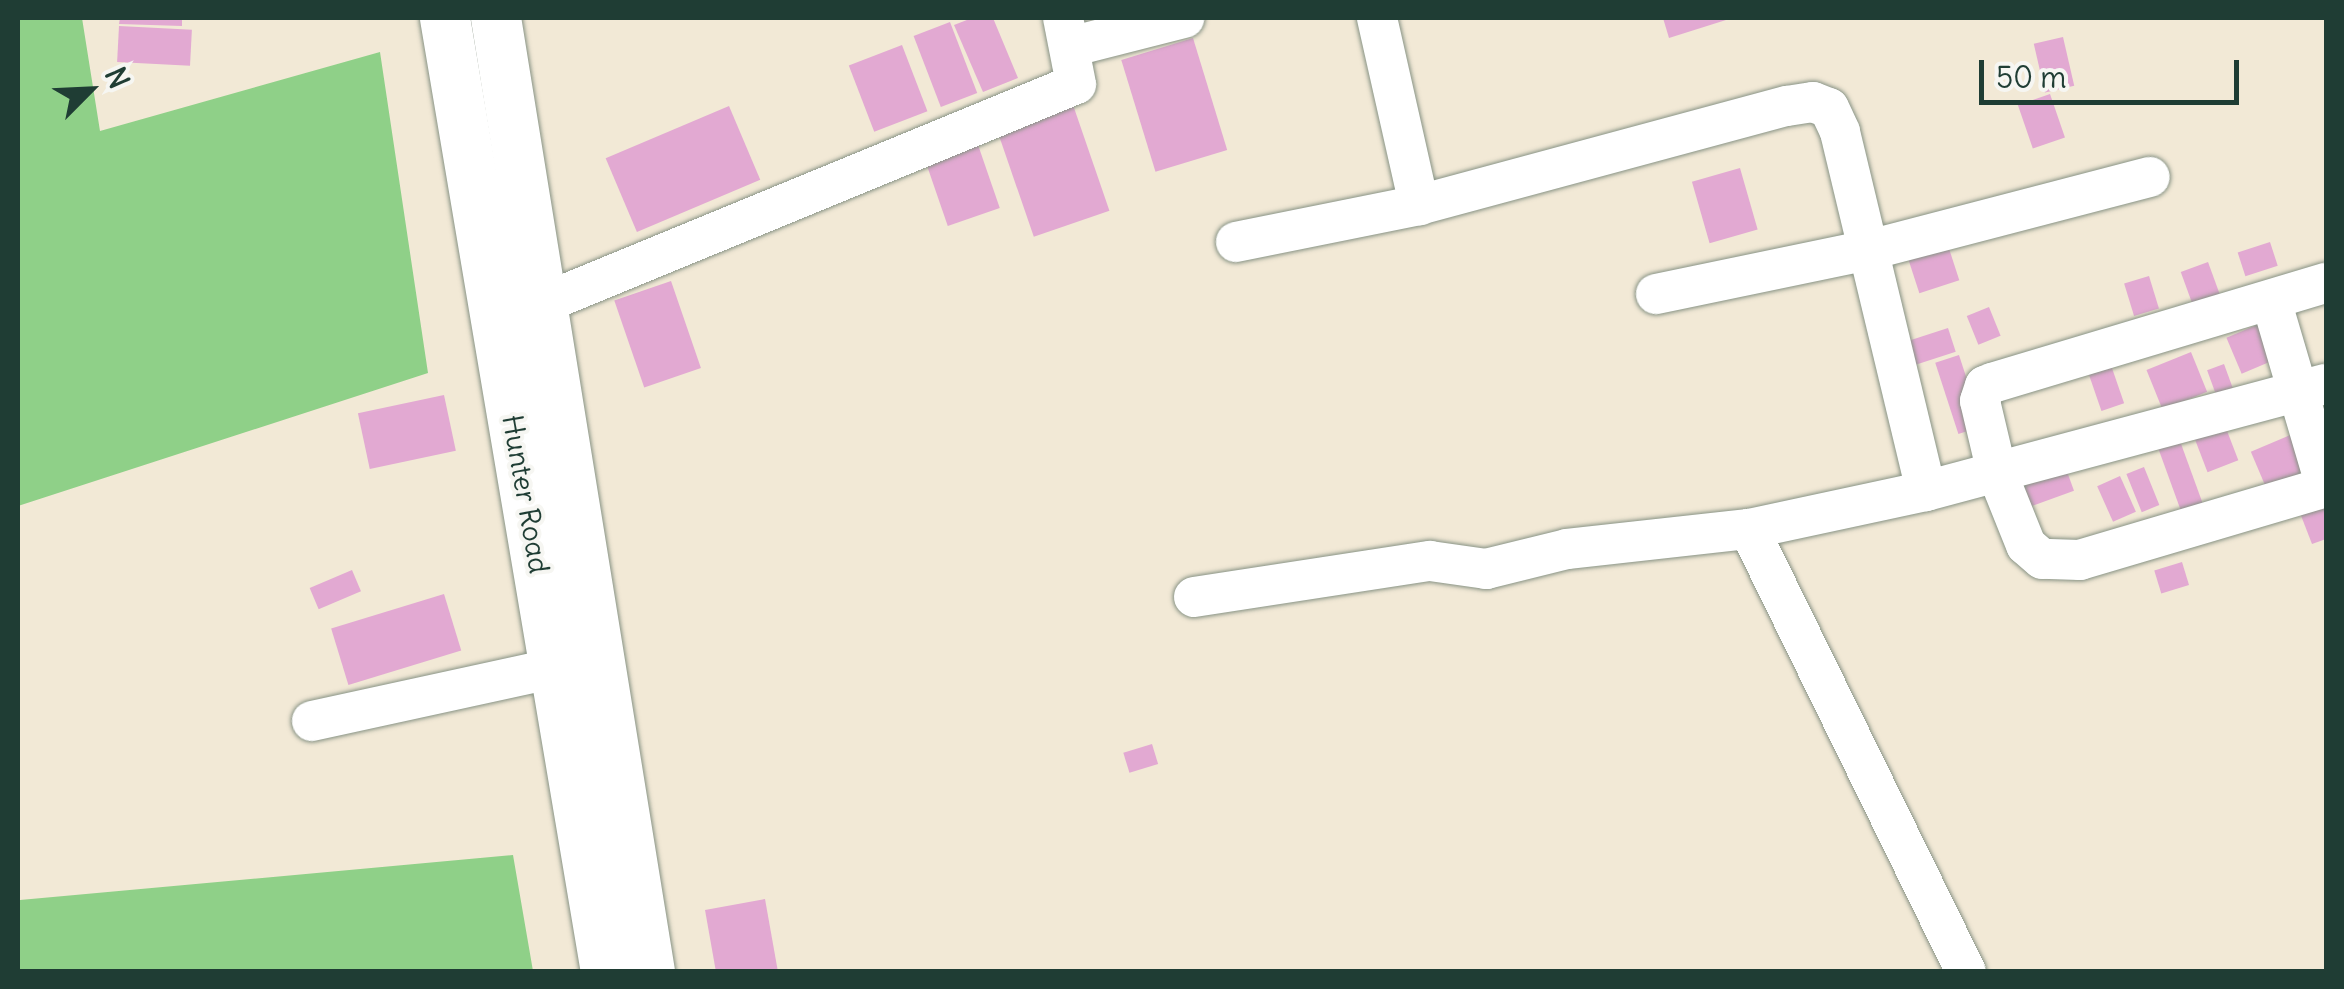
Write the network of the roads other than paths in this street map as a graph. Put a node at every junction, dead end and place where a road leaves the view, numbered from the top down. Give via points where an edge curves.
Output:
1 (445, 18) edge
2 (496, 18) edge
3 (1184, 18) edge
4 (1377, 18) edge
5 (1066, 32) edge
6 (2150, 178) dead end
7 (1420, 204) junction
8 (1236, 242) dead end
9 (1869, 250) junction
10 (2326, 283) edge
11 (1656, 294) dead end
12 (2272, 300) junction
13 (544, 303) junction
14 (2314, 388) edge
15 (1997, 472) junction
16 (1926, 491) junction
17 (1749, 528) junction
18 (1194, 597) dead end
19 (578, 663) junction
20 (312, 721) dead end
21 (606, 972) edge
22 (650, 972) edge
23 (1966, 972) edge

1 - 19 street, Hunter Road
2 - 13 street, Hunter Road
3 - 5 street
4 - 7 street
5 - 13 street via 1076,84
6 - 9 street
7 - 8 street
7 - 9 street via 1813,102 1829,108 1840,132
9 - 11 street
9 - 16 street
10 - 12 street
12 - 14 street
12 - 15 street via 1985,386 1980,401
13 - 19 street, Hunter Road
14 - 15 street
14 - 15 street via 2326,487 2080,560 2042,559 2026,544
15 - 16 street
16 - 17 street
17 - 18 street via 1567,549 1486,569 1430,561
17 - 23 street
19 - 20 street
19 - 21 street, Hunter Road
19 - 22 street, Hunter Road

